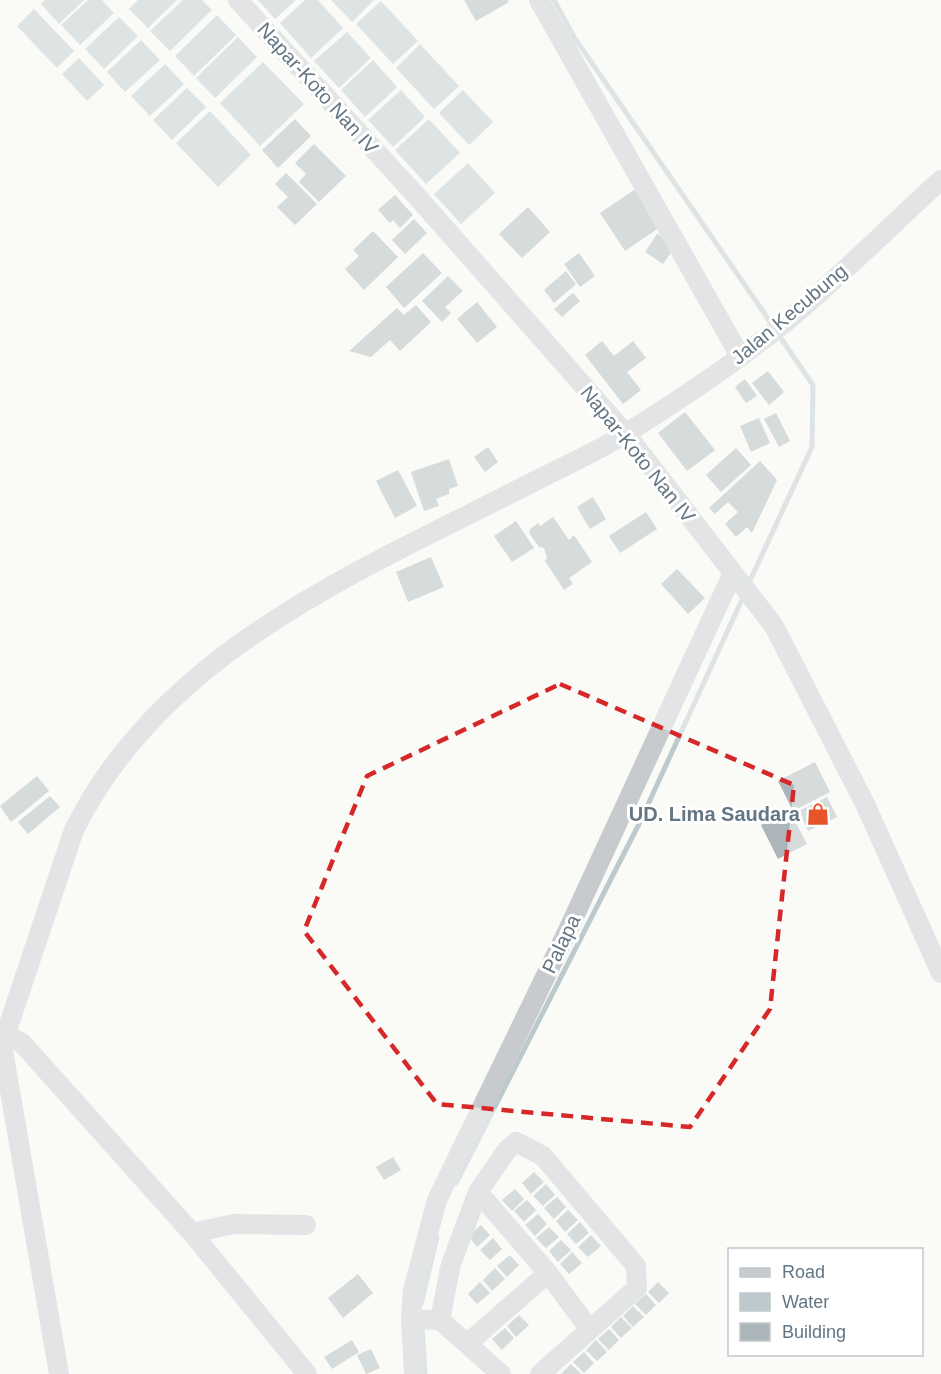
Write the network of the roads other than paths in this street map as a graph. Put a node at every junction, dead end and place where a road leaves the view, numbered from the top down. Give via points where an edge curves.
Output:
1 (238, 0) edge
2 (539, 0) edge
3 (941, 180) edge
4 (740, 356) junction
5 (626, 434) junction
6 (734, 577) junction
7 (941, 974) edge
8 (1, 1041) edge
9 (478, 1192) junction
10 (306, 1225) dead end
11 (192, 1233) junction
12 (548, 1273) junction
13 (424, 1319) junction
14 (590, 1330) junction
15 (467, 1344) junction
16 (59, 1374) edge
17 (307, 1374) edge
18 (414, 1374) edge
19 (501, 1374) edge
20 (540, 1374) edge

1 - 5 street, Napar-Koto Nan IV
2 - 4 street
3 - 4 street, Jalan Kecubung via 783,324
4 - 5 street, Jalan Kecubung
5 - 6 street, Napar-Koto Nan IV
5 - 8 street, Jalan Kecubung via 306,600 256,631 174,697 136,735 89,800 74,830
6 - 7 street, Napar-Koto Nan IV via 774,626 866,806
6 - 13 street, Palapa via 437,1200 413,1290
8 - 11 street via 22,1043
8 - 16 street
9 - 12 street
9 - 13 street via 451,1264
9 - 14 street via 516,1142 529,1147 543,1156 636,1266 638,1288
10 - 11 street via 234,1224
11 - 17 street
12 - 14 street
12 - 15 street
13 - 15 street
13 - 18 street, Palapa
14 - 20 street
15 - 19 street

